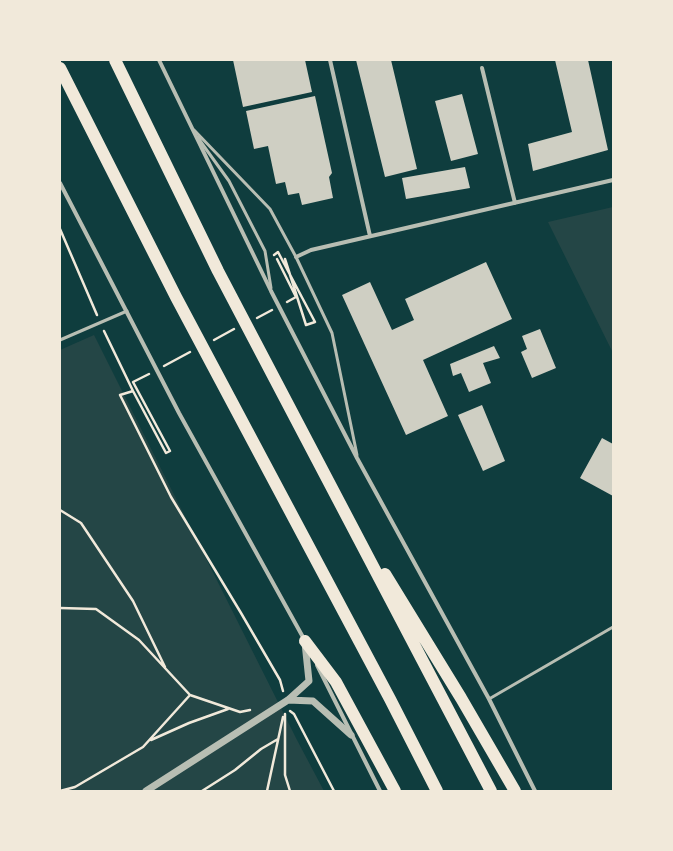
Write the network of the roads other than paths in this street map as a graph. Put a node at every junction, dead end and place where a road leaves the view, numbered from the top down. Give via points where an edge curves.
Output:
1 (115, 60) edge
2 (159, 60) edge
3 (330, 60) edge
4 (60, 68) edge
5 (482, 68) dead end
6 (190, 126) junction
7 (613, 180) edge
8 (60, 183) edge
9 (515, 203) junction
10 (370, 236) junction
11 (296, 257) junction
12 (271, 291) junction
13 (126, 311) junction
14 (60, 340) edge
15 (357, 458) junction
16 (331, 486) junction
17 (613, 627) edge
18 (305, 641) junction
19 (489, 699) junction
20 (286, 703) junction
21 (351, 735) junction
22 (146, 791) edge
23 (380, 791) edge
24 (395, 791) edge
25 (437, 791) edge
26 (491, 791) edge
27 (515, 791) edge
28 (535, 791) edge

1 - 16 highway via 218,271
2 - 6 street
3 - 10 street
4 - 25 highway via 173,290
5 - 9 street
6 - 11 lane via 270,209
6 - 12 street
6 - 12 lane via 229,181 265,251
7 - 9 street
8 - 13 street
9 - 10 street
10 - 11 street via 311,250
11 - 15 lane via 332,333
12 - 15 street
13 - 14 lane
13 - 18 street via 179,413
15 - 19 street
16 - 26 highway
16 - 27 highway via 462,698
17 - 19 lane
18 - 20 street via 309,681
18 - 21 street
18 - 24 highway via 336,682
19 - 28 street
20 - 21 street via 313,702
20 - 22 street
21 - 23 street

